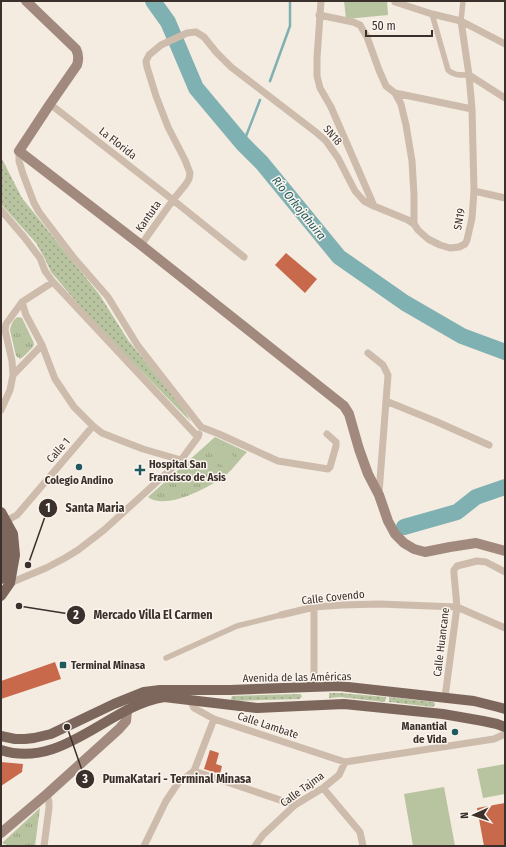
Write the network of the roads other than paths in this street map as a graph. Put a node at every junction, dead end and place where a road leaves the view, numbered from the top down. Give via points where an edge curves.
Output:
1 (26, 1) edge
2 (321, 1) edge
3 (463, 1) edge
4 (395, 2) dead end
5 (432, 14) junction
6 (319, 15) junction
7 (462, 21) junction
8 (187, 33) joint
9 (505, 44) edge
10 (469, 75) junction
11 (395, 94) junction
12 (505, 98) edge
13 (50, 104) junction
14 (472, 109) junction
15 (19, 151) junction
16 (474, 191) junction
17 (505, 198) edge
18 (173, 200) junction
19 (374, 206) junction
20 (1, 210) edge
21 (414, 224) junction
22 (141, 245) junction
23 (459, 247) joint
24 (244, 257) dead end
25 (53, 282) junction
26 (22, 302) junction
27 (42, 345) junction
28 (368, 353) dead end
29 (13, 375) junction
30 (386, 401) junction
31 (1, 410) edge
32 (93, 426) junction
33 (201, 427) junction
34 (327, 434) dead end
35 (198, 437) junction
36 (489, 445) dead end
37 (181, 460) junction
38 (379, 495) junction
39 (4, 516) edge
40 (505, 551) edge
41 (505, 572) edge
42 (6, 581) edge
43 (1, 596) edge
44 (314, 607) junction
45 (457, 607) junction
46 (281, 615) joint
47 (505, 628) edge
48 (166, 658) dead end
49 (314, 687) junction
50 (190, 694) junction
51 (445, 698) junction
52 (114, 704) junction
53 (315, 705) junction
54 (505, 709) edge
55 (127, 710) junction
56 (443, 714) junction
57 (214, 719) junction
58 (105, 722) junction
59 (505, 727) edge
60 (505, 734) edge
61 (1, 736) edge
62 (3, 752) edge
63 (344, 762) junction
64 (194, 771) junction
65 (323, 788) junction
66 (47, 794) junction
67 (295, 805) junction
68 (1, 833) edge
69 (44, 846) edge
70 (144, 846) edge
71 (255, 846) edge
72 (363, 846) edge

1 - 13 main road via 76,49 79,55 77,65
2 - 6 street
3 - 7 street
4 - 5 street
5 - 7 street
5 - 10 street via 448,70 451,74
6 - 11 street via 360,25 386,86
6 - 19 street via 317,76 320,88 331,107
7 - 9 street
7 - 10 street, SN19
8 - 18 street, Kantuta via 160,45 146,61 168,127 190,173 186,184
8 - 19 street, SN18 via 196,32 204,37 231,67 326,141 355,191 364,201
10 - 12 street
10 - 14 street, SN19
11 - 14 street
11 - 21 street via 401,104 412,161
13 - 15 main road
13 - 18 street, La Florida
14 - 16 street, SN19
15 - 22 main road
15 - 33 street via 23,174 39,212 108,297 138,346
16 - 17 street
16 - 23 street, SN19 via 467,240
18 - 22 street, Kantuta
18 - 24 street, La Florida
19 - 21 street, SN18
20 - 25 street via 40,258
21 - 23 street, SN18 via 428,239 450,248
22 - 38 main road via 344,406 350,414 359,449
25 - 26 street
25 - 35 street
26 - 27 street
26 - 29 street via 6,324 5,330
27 - 29 street
27 - 32 street via 55,378 74,407
28 - 30 street via 378,361 388,375
29 - 31 street via 10,390
30 - 36 street
30 - 38 street
32 - 37 street via 117,439
32 - 39 street, Calle 1 via 17,515
33 - 34 street via 278,461 328,469 336,442
33 - 35 street
35 - 37 street
37 - 42 street via 104,530 78,550 46,568
38 - 40 main road via 395,534 414,549 425,552 476,543
39 - 42 main road via 13,534 15,554
41 - 45 street, Calle Huancane via 486,562 477,561 457,566 454,570
42 - 43 main road
44 - 45 street, Calle Covendo via 379,604
44 - 46 street, Calle Covendo
44 - 49 street
45 - 47 street, Calle Covendo
45 - 51 street, Calle Huancane
46 - 48 street, Calle Covendo via 236,626
49 - 50 main road, Avenida de las Américas
49 - 51 main road, Avenida de las Américas via 339,686
49 - 53 main road
50 - 52 main road, Avenida de las Américas via 160,690 144,692
50 - 53 main road, Avenida de las Américas via 257,708
50 - 55 main road, Avenida de las Américas via 158,698
50 - 57 street, Calle Lambate via 194,708
51 - 54 main road, Avenida de las Américas via 474,701
51 - 56 main road
52 - 58 main road
52 - 61 main road, Avenida de las Américas via 51,734 24,739
53 - 56 main road, Avenida de las Américas via 344,704
55 - 58 main road, Avenida de las Américas
55 - 66 main road via 126,721 119,729
56 - 59 main road, Avenida de las Américas
57 - 63 street, Calle Lambate
57 - 64 street
58 - 62 main road, Avenida de las Américas via 51,750 34,754
60 - 63 street via 494,739
63 - 65 street, Calle Tajma via 339,775
64 - 67 street
64 - 70 street via 178,783 166,801
65 - 67 street, Calle Tajma
65 - 72 street via 360,832
66 - 68 main road
66 - 69 street via 50,808
67 - 71 street, Calle Tajma

